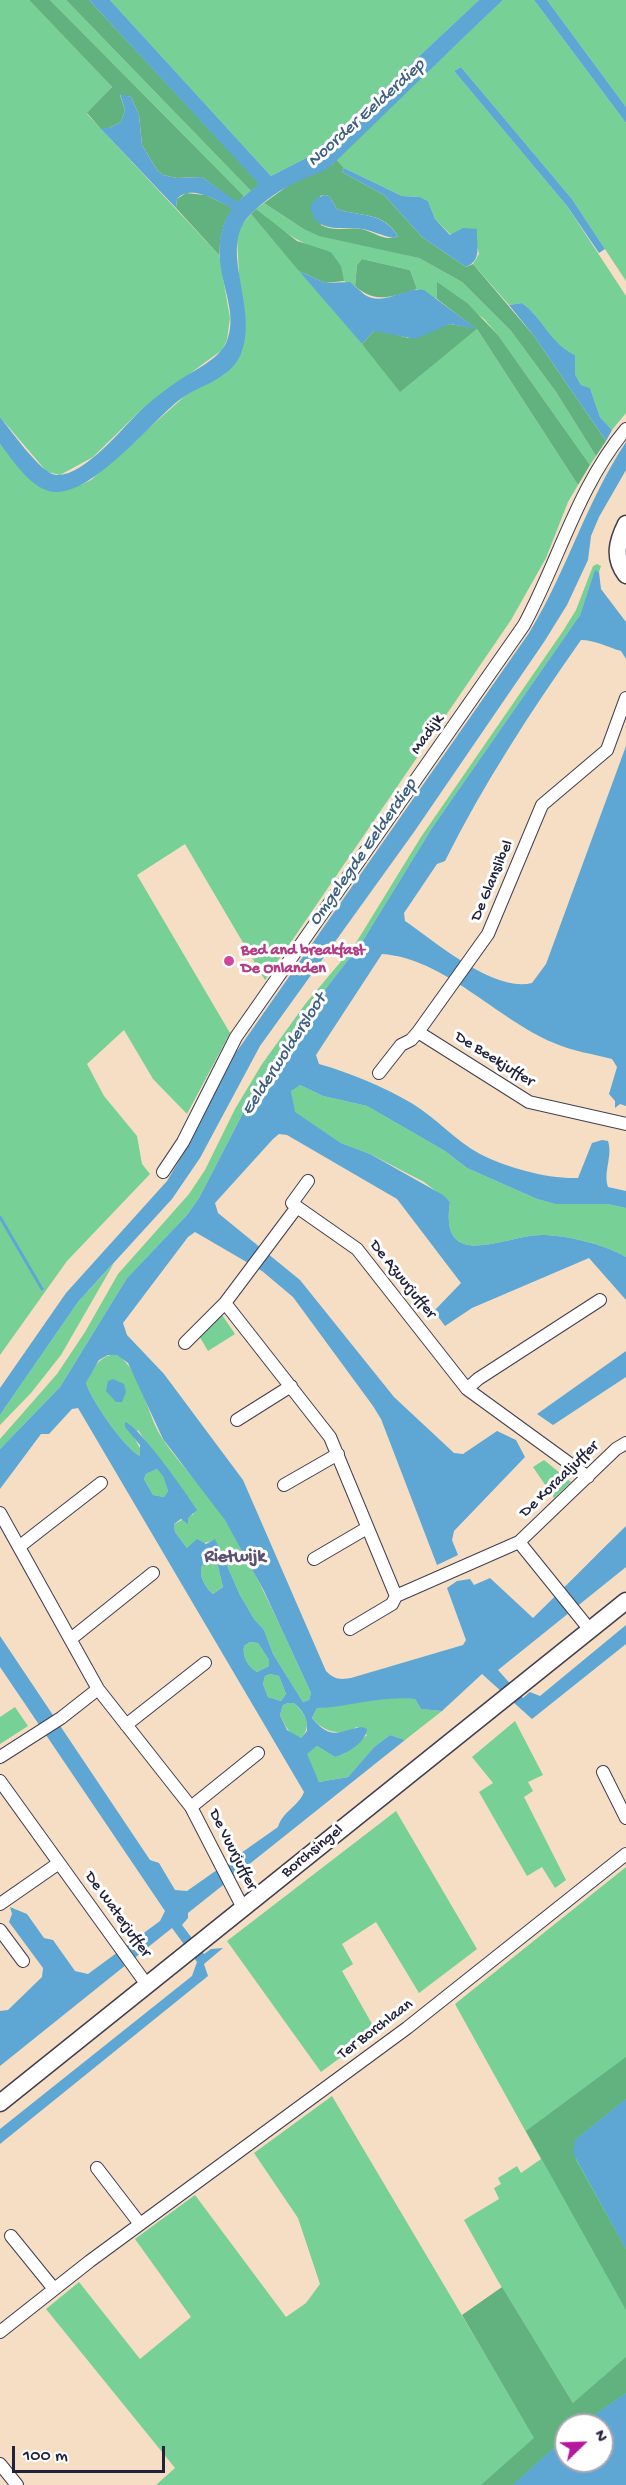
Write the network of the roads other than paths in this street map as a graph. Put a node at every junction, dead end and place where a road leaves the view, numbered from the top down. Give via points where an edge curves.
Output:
1 (626, 429) edge
2 (626, 525) edge
3 (626, 554) edge
4 (626, 565) edge
5 (626, 575) edge
6 (626, 698) edge
7 (418, 1032) junction
8 (378, 1073) dead end
9 (626, 1124) edge
10 (163, 1172) dead end
11 (309, 1181) dead end
12 (297, 1207) junction
13 (600, 1300) dead end
14 (225, 1303) junction
15 (185, 1343) dead end
16 (291, 1386) junction
17 (467, 1389) junction
18 (237, 1420) dead end
19 (626, 1443) edge
20 (338, 1454) junction
21 (588, 1477) junction
22 (101, 1483) dead end
23 (284, 1485) dead end
24 (0, 1513) edge
25 (367, 1528) junction
26 (519, 1542) junction
27 (20, 1546) junction
28 (314, 1559) dead end
29 (153, 1573) dead end
30 (396, 1596) junction
31 (626, 1601) edge
32 (350, 1629) dead end
33 (590, 1630) junction
34 (72, 1638) junction
35 (205, 1663) dead end
36 (98, 1689) junction
37 (126, 1725) junction
38 (258, 1753) dead end
39 (0, 1757) edge
40 (603, 1772) dead end
41 (0, 1781) edge
42 (191, 1807) junction
43 (626, 1818) edge
44 (626, 1854) edge
45 (59, 1863) junction
46 (0, 1904) edge
47 (243, 1908) junction
48 (0, 1930) edge
49 (23, 1961) dead end
50 (147, 1985) junction
51 (0, 2103) edge
52 (97, 2168) dead end
53 (140, 2224) junction
54 (11, 2236) dead end
55 (54, 2289) junction
56 (0, 2332) edge
57 (0, 2464) edge
58 (17, 2485) edge

1 - 10 street, Madijk via 582,496 524,625 236,1037 183,1142
2 - 5 main road via 617,551
3 - 4 main road
6 - 7 street, De Glanslibel via 607,750 542,805 488,934
7 - 8 street, De Glanslibel via 401,1045
7 - 9 street, De Beekjuffer via 529,1102
11 - 12 street via 292,1203
12 - 14 street
12 - 17 street, De Azuurjuffer via 357,1249
13 - 17 street
14 - 15 street
14 - 16 street
16 - 18 street
16 - 20 street via 330,1437
17 - 21 street, De Azuurjuffer
19 - 21 street, De Koraaljuffer
20 - 23 street
20 - 25 street
21 - 26 street, De Koraaljuffer
22 - 27 street
24 - 27 street, De Vuurjuffer
25 - 28 street
25 - 30 street
26 - 30 street, De Koraaljuffer
26 - 33 street, De Koraaljuffer
27 - 34 street, De Vuurjuffer
29 - 34 street
30 - 32 street, De Koraaljuffer via 392,1604
31 - 33 main road, Borchsingel
33 - 47 main road, Borchsingel
34 - 36 street, De Vuurjuffer
35 - 37 street
36 - 37 street, De Vuurjuffer
36 - 39 street
37 - 42 street, De Vuurjuffer
38 - 42 street, De Vuurjuffer
40 - 43 street
41 - 45 street, De Waterjuffer
42 - 47 street, De Vuurjuffer
44 - 53 street, Ter Borchlaan via 407,2028
45 - 46 street
45 - 50 street, De Waterjuffer
47 - 50 main road, Borchsingel
48 - 49 street
50 - 51 main road, Borchsingel
52 - 53 street
53 - 55 street, Ter Borchlaan
54 - 55 street
55 - 56 street, Ter Borchlaan
57 - 58 street

